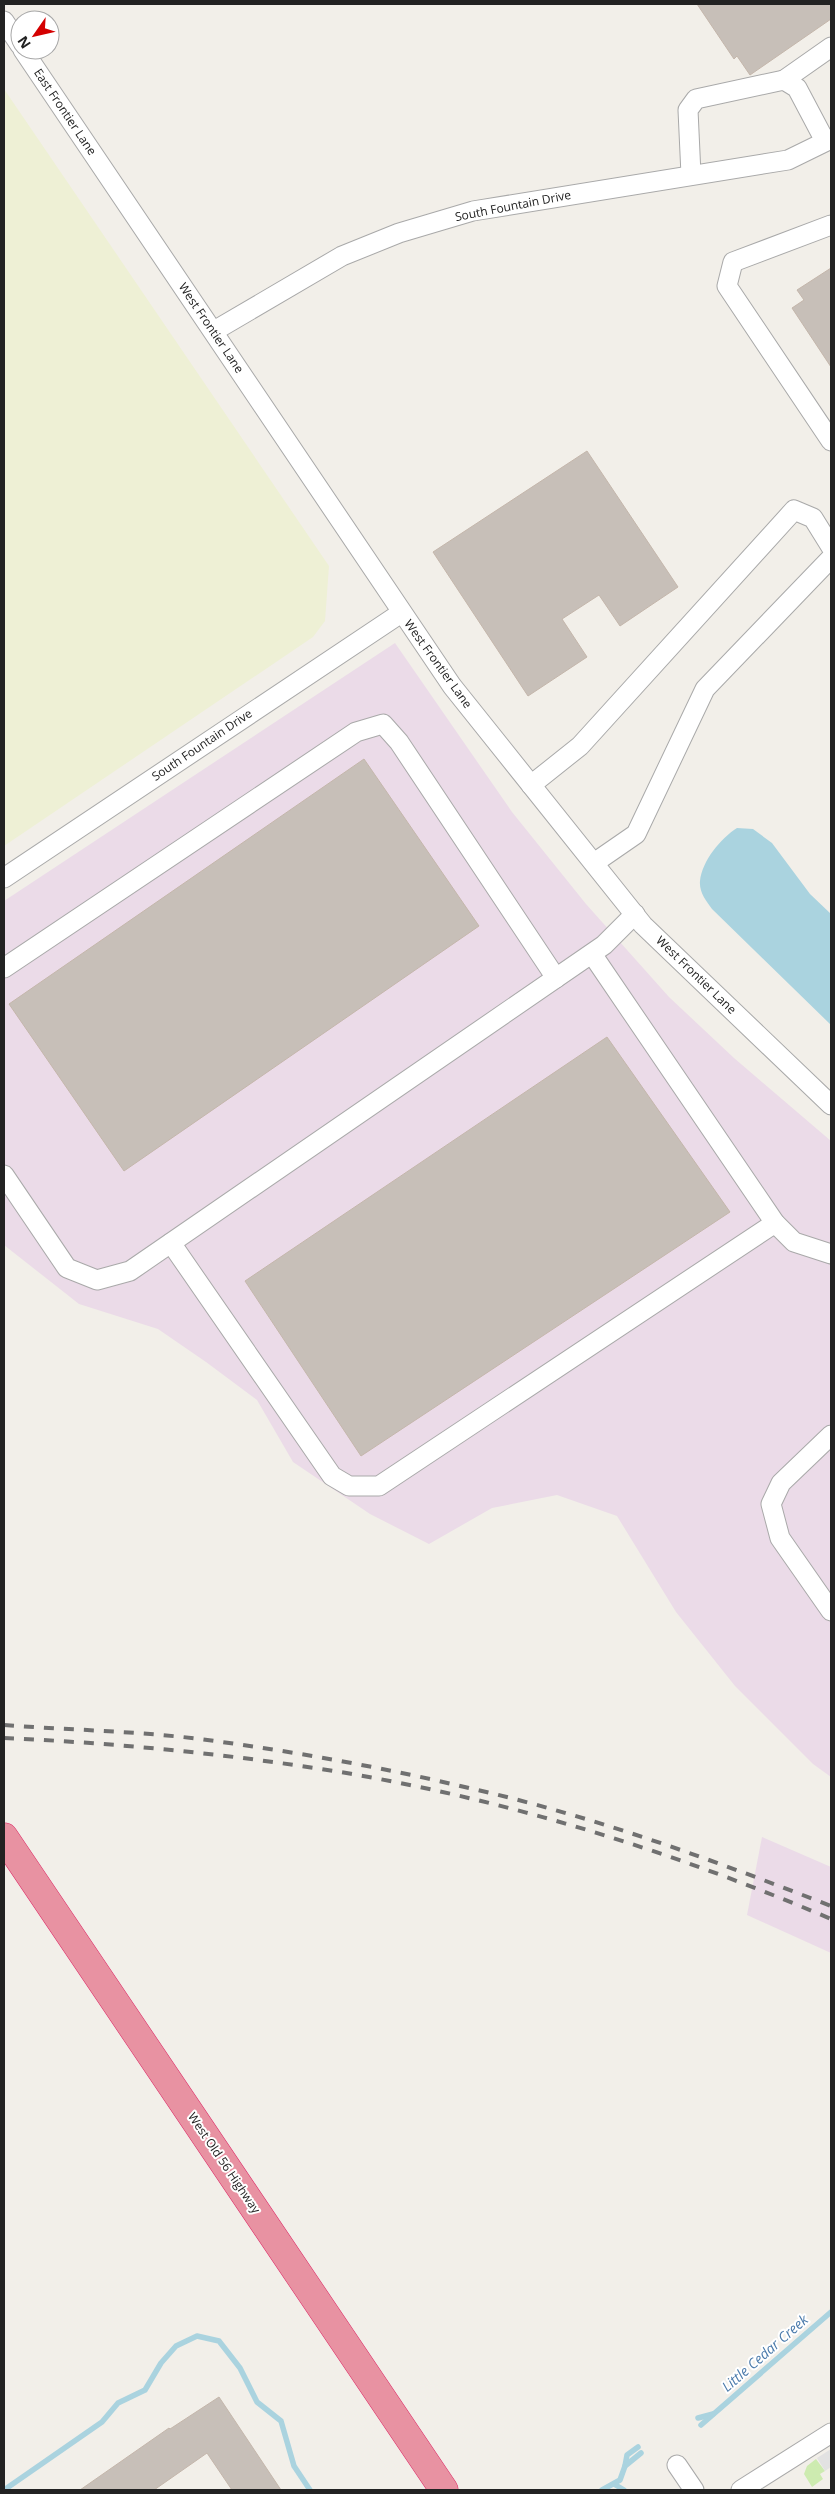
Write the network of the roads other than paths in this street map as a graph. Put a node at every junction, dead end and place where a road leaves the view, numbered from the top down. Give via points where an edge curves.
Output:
1 (831, 47) edge
2 (30, 60) edge
3 (784, 80) junction
4 (828, 140) edge
5 (106, 173) joint
6 (691, 175) junction
7 (831, 225) edge
8 (214, 331) junction
9 (831, 441) edge
10 (831, 547) edge
11 (831, 558) edge
12 (401, 613) junction
13 (531, 785) junction
14 (594, 863) junction
15 (4, 878) edge
16 (635, 914) junction
17 (592, 954) junction
18 (4, 968) edge
19 (556, 978) junction
20 (831, 1105) edge
21 (4, 1175) edge
22 (775, 1223) junction
23 (171, 1243) junction
24 (831, 1254) edge
25 (831, 1435) edge
26 (831, 1611) edge
27 (4, 1837) edge
28 (831, 2433) edge
29 (677, 2465) dead end
30 (444, 2490) edge
31 (694, 2490) edge
32 (741, 2490) edge

1 - 3 street
2 - 5 street, East Frontier Lane
3 - 4 street via 797,88
3 - 6 street via 696,99 688,110
4 - 6 street, South Fountain Drive via 788,160
5 - 8 street, West Frontier Lane
6 - 8 street, South Fountain Drive via 473,212 399,233 342,256
7 - 9 street via 732,262 727,286
8 - 12 street, West Frontier Lane
10 - 13 street via 813,518 794,510 580,746
11 - 14 street via 704,688 636,834
12 - 13 street, West Frontier Lane via 452,686
12 - 15 street, South Fountain Drive
13 - 14 street, West Frontier Lane
14 - 16 street, West Frontier Lane
16 - 17 street
16 - 20 street, West Frontier Lane
17 - 19 street
17 - 22 street
18 - 19 street via 356,732 383,724 399,742
19 - 23 street
21 - 23 street via 67,1268 97,1280 130,1271
22 - 23 street via 379,1486 349,1486 332,1476
22 - 24 street via 794,1242
25 - 26 street via 781,1483 771,1504 780,1538
27 - 30 highway, West Old 56 Highway
28 - 32 street
29 - 31 street

